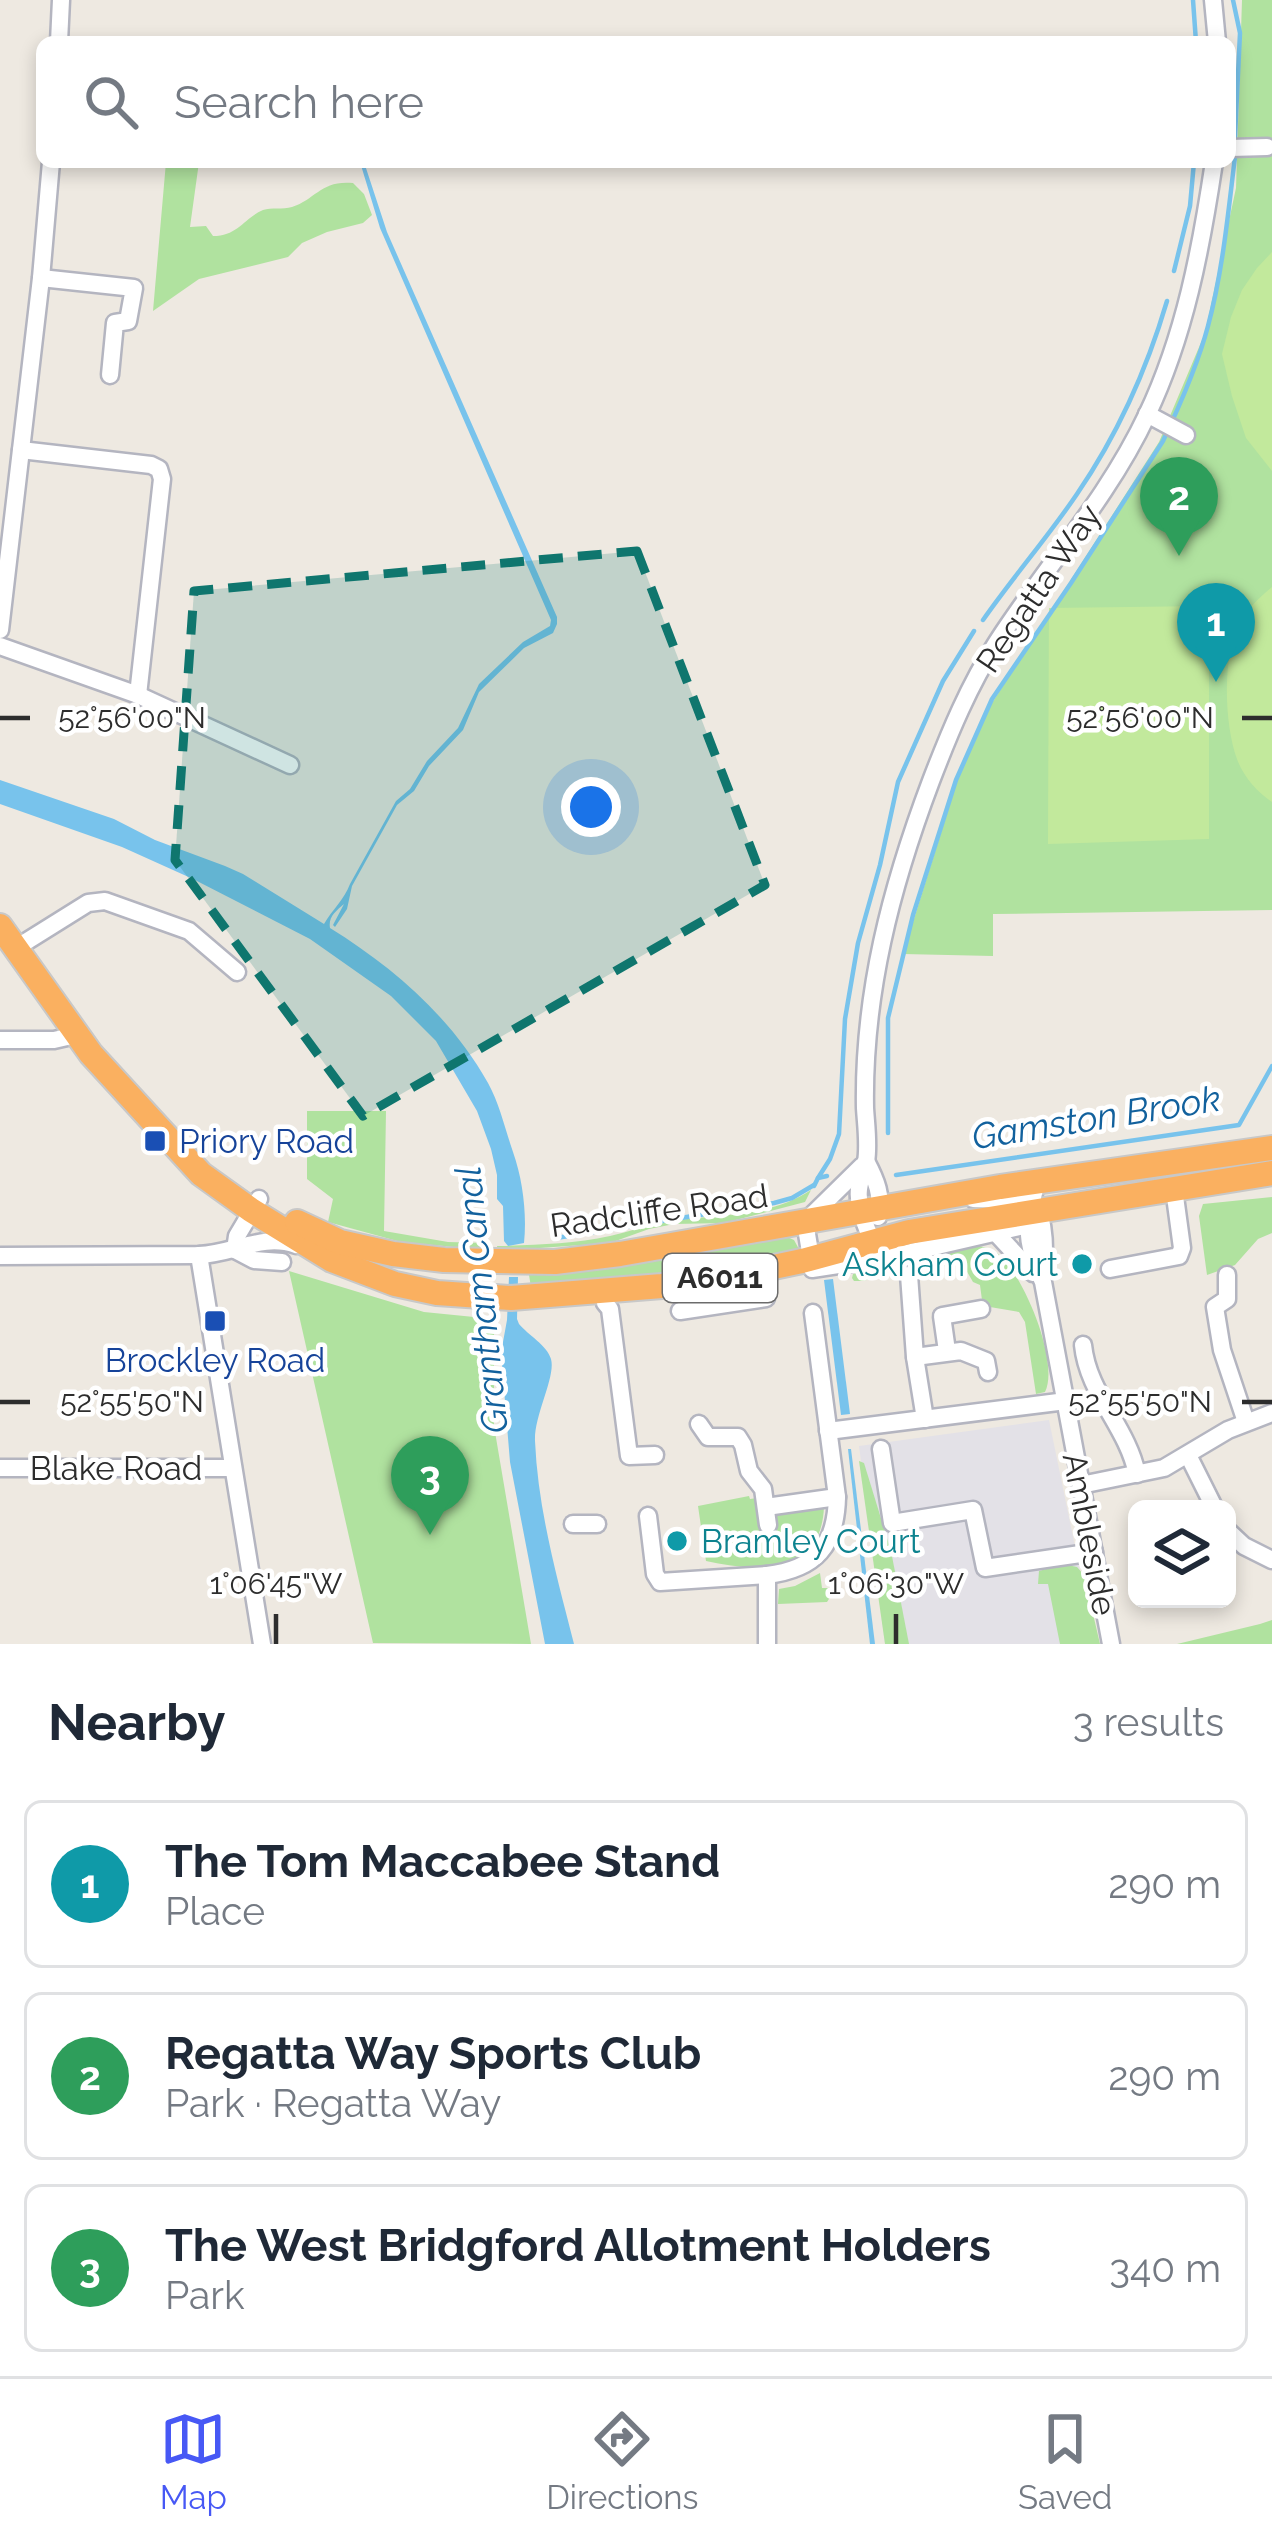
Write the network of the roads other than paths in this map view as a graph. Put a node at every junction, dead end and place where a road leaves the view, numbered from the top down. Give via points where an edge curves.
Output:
1 (62, 0) edge
2 (59, 36) edge
3 (1268, 147) dead end
4 (1236, 148) edge
5 (50, 168) edge
6 (1213, 168) edge
7 (41, 278) junction
8 (110, 375) dead end
9 (1148, 414) junction
10 (1176, 429) dead end
11 (21, 450) junction
12 (0, 630) edge
13 (0, 646) edge
14 (138, 694) junction
15 (290, 765) dead end
16 (0, 926) edge
17 (16, 949) junction
18 (237, 972) dead end
19 (76, 1035) junction
20 (0, 1040) edge
21 (1272, 1148) edge
22 (866, 1161) junction
23 (1272, 1173) edge
24 (1174, 1189) junction
25 (255, 1204) junction
26 (1033, 1207) junction
27 (870, 1210) junction
28 (805, 1222) junction
29 (989, 1227) junction
30 (872, 1241) junction
31 (235, 1250) junction
32 (314, 1250) junction
33 (199, 1255) junction
34 (0, 1256) edge
35 (811, 1258) junction
36 (282, 1262) dead end
37 (786, 1265) junction
38 (1110, 1269) dead end
39 (909, 1275) dead end
40 (1227, 1275) dead end
41 (727, 1277) junction
42 (1043, 1282) junction
43 (605, 1297) junction
44 (766, 1298) dead end
45 (730, 1304) junction
46 (981, 1310) dead end
47 (680, 1312) dead end
48 (813, 1313) dead end
49 (601, 1328) dead end
50 (1083, 1345) dead end
51 (947, 1351) junction
52 (915, 1357) junction
53 (988, 1372) dead end
54 (1066, 1401) junction
55 (1272, 1413) edge
56 (925, 1419) junction
57 (1246, 1421) junction
58 (699, 1424) dead end
59 (828, 1431) junction
60 (881, 1449) dead end
61 (655, 1454) dead end
62 (1188, 1455) junction
63 (0, 1468) edge
64 (233, 1468) junction
65 (1137, 1474) junction
66 (1081, 1485) junction
67 (837, 1497) junction
68 (1210, 1500) edge
69 (648, 1516) dead end
70 (573, 1524) dead end
71 (597, 1524) dead end
72 (1236, 1538) edge
73 (1094, 1552) junction
74 (1272, 1560) edge
75 (767, 1575) junction
76 (262, 1644) edge
77 (767, 1644) edge
78 (1111, 1644) edge

1 - 2 street
3 - 4 street
5 - 7 street
6 - 9 street, Regatta Way via 1180,333
7 - 8 street via 134,288 128,321 116,323
7 - 11 street
9 - 10 street
9 - 22 street, Regatta Way via 992,650 951,729 888,913 872,988
11 - 12 street
11 - 14 street via 159,469
13 - 14 street
14 - 15 street
16 - 17 highway, Radcliffe Road / A6011
17 - 18 street via 88,903 105,902 189,931
17 - 19 highway, Radcliffe Road / A6011
19 - 20 street
19 - 25 highway, Radcliffe Road / A6011 via 136,1103
21 - 26 highway, Radcliffe Road / A6011
22 - 27 street, Regatta Way via 859,1185
22 - 28 street, Radcliffe Road / A6011
23 - 24 highway, Radcliffe Road / A6011
24 - 26 highway, Radcliffe Road / A6011
24 - 38 street via 1179,1256
25 - 28 highway, Radcliffe Road / A6011 via 340,1242 444,1261 555,1262
25 - 31 street
25 - 32 highway, Radcliffe Road / A6011
26 - 27 highway, Radcliffe Road / A6011 via 956,1195
26 - 29 highway, Radcliffe Road / A6011
26 - 42 street, Ambleside
27 - 28 highway, Radcliffe Road / A6011
27 - 30 street, Regatta Way
28 - 35 street
29 - 30 highway, Radcliffe Road / A6011
29 - 37 street, Radcliffe Road via 885,1258
29 - 42 street
30 - 35 highway, Radcliffe Road / A6011
31 - 32 street via 274,1239
31 - 33 street
31 - 36 street
32 - 43 highway, Radcliffe Road / A6011 via 437,1294
33 - 34 street
33 - 64 street
35 - 37 highway, Radcliffe Road / A6011
37 - 41 highway, Radcliffe Road / A6011
39 - 52 street
40 - 57 street via 1227,1299 1215,1307
41 - 43 highway, Radcliffe Road / A6011
41 - 45 street
42 - 54 street, Ambleside
43 - 49 street
43 - 61 street via 629,1456
44 - 45 street
45 - 47 street
46 - 51 street via 942,1316
48 - 59 street
50 - 65 street via 1092,1384 1128,1442
51 - 52 street
51 - 53 street via 986,1361
52 - 56 street
54 - 56 street
54 - 66 street, Ambleside
55 - 57 street
56 - 59 street
57 - 62 street
58 - 67 street via 708,1437 738,1437 767,1516
59 - 67 street
60 - 73 street via 892,1523 973,1510 985,1568
62 - 65 street
62 - 68 street
63 - 64 street, Blake Road
64 - 76 street
65 - 66 street
66 - 73 street, Ambleside
67 - 75 street via 821,1552 793,1572
69 - 75 street via 660,1582
70 - 71 street
72 - 74 street
73 - 78 street, Ambleside
75 - 77 street

